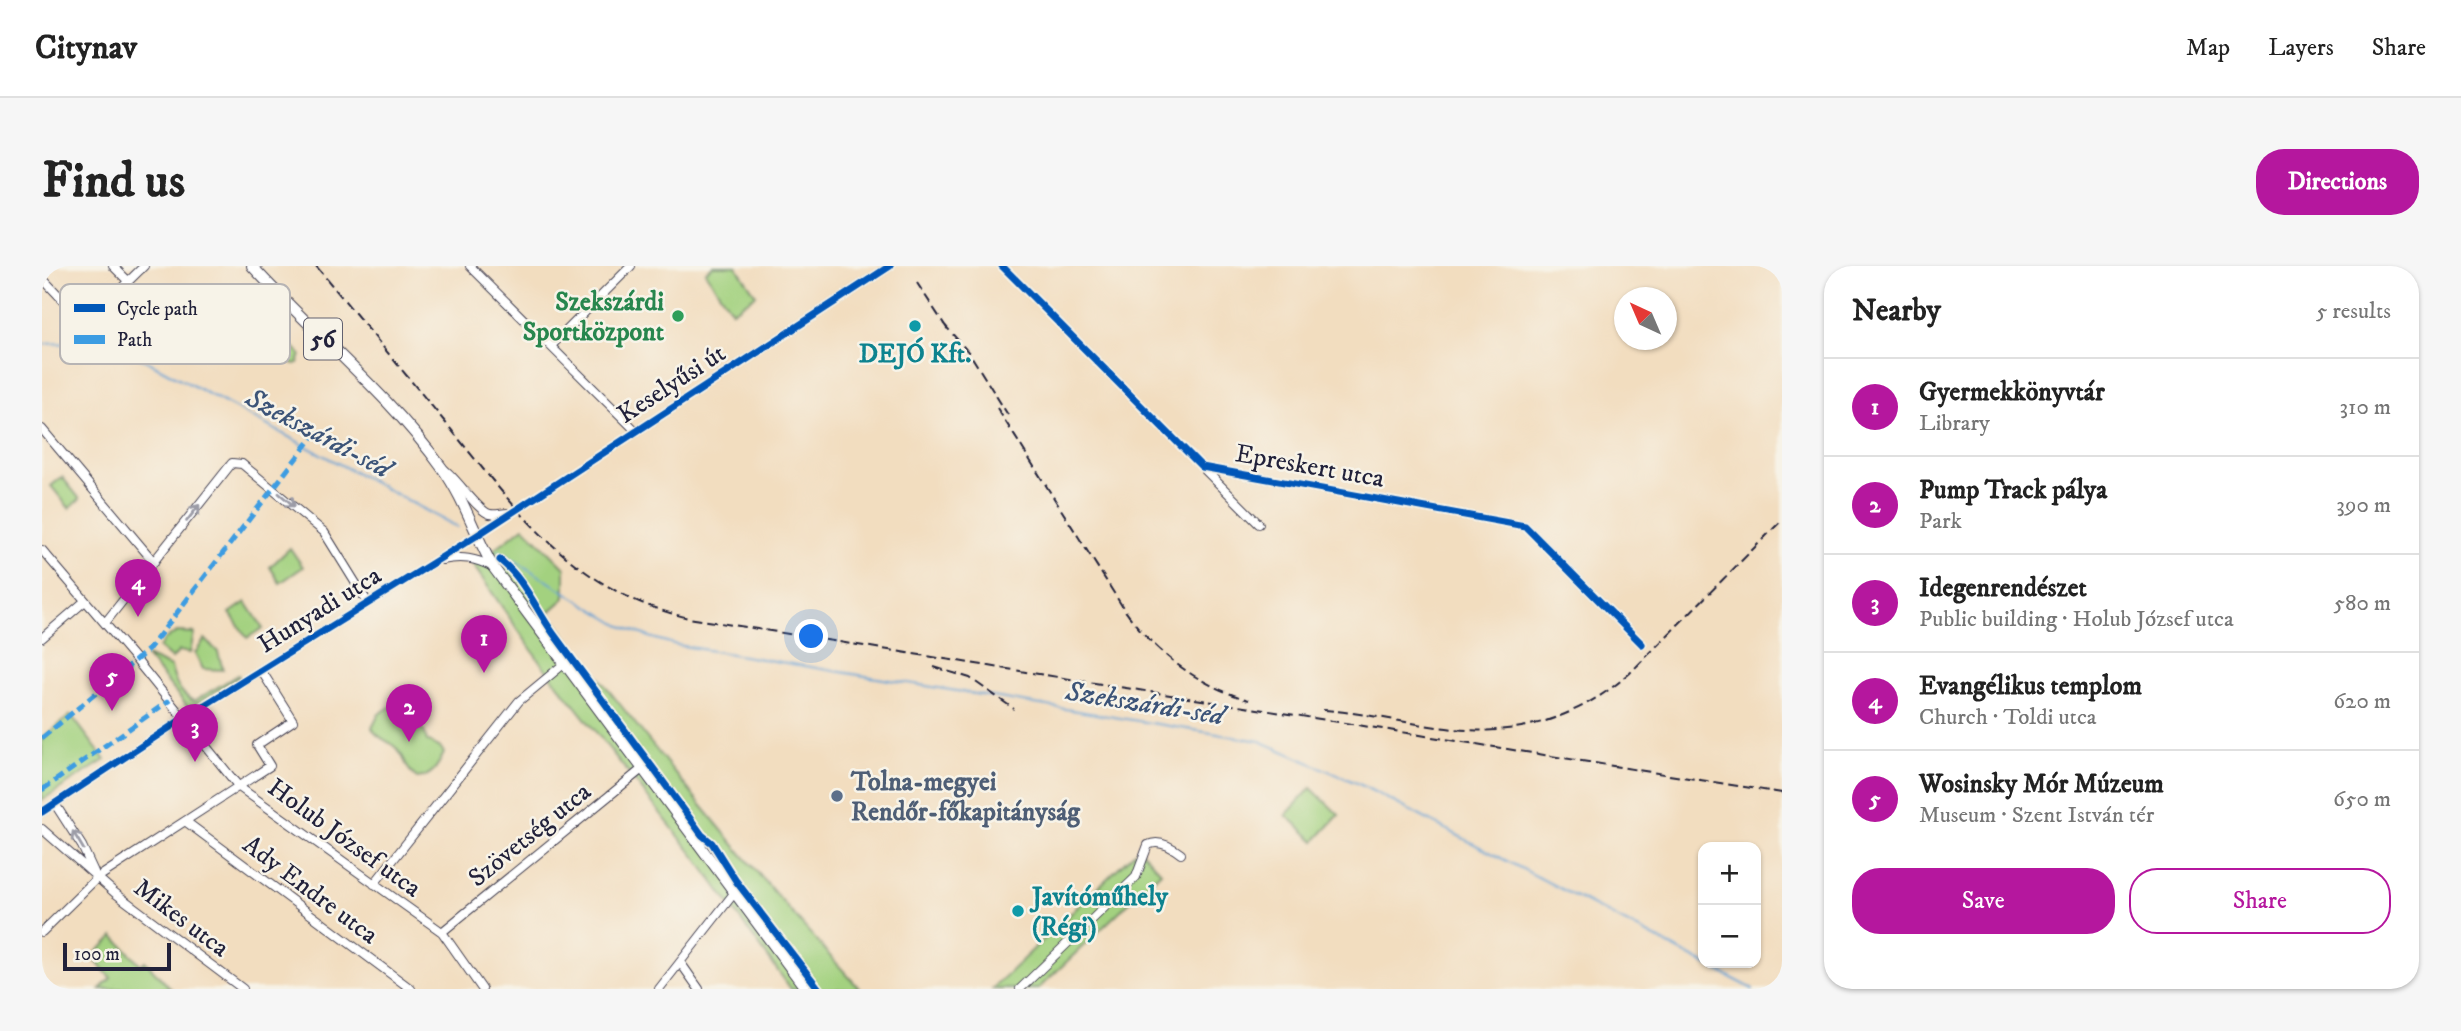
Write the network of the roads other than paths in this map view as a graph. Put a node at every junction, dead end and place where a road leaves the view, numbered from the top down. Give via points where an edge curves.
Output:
1 (113, 266) edge
2 (144, 266) edge
3 (252, 266) edge
4 (470, 266) edge
5 (631, 266) edge
6 (890, 266) edge
7 (1002, 266) edge
8 (42, 278) edge
9 (128, 281) junction
10 (125, 284) edge
11 (270, 284) edge
12 (60, 297) edge
13 (290, 304) edge
14 (551, 346) junction
15 (42, 429) edge
16 (636, 431) junction
17 (441, 467) junction
18 (1202, 467) junction
19 (511, 513) junction
20 (1259, 524) dead end
21 (476, 536) junction
22 (42, 550) edge
23 (435, 561) junction
24 (154, 562) junction
25 (493, 567) junction
26 (86, 601) junction
27 (368, 603) junction
28 (105, 623) junction
29 (42, 638) edge
30 (1642, 644) dead end
31 (565, 663) junction
32 (261, 670) junction
33 (184, 718) junction
34 (642, 769) junction
35 (239, 787) junction
36 (55, 804) junction
37 (42, 812) edge
38 (185, 821) junction
39 (42, 829) edge
40 (1181, 854) dead end
41 (97, 878) junction
42 (374, 884) junction
43 (735, 892) junction
44 (42, 932) edge
45 (442, 932) junction
46 (680, 962) junction
47 (243, 989) edge
48 (411, 989) edge
49 (482, 989) edge
50 (659, 989) edge
51 (699, 989) edge
52 (806, 989) edge
53 (1020, 989) edge

1 - 9 street
2 - 9 street
3 - 11 main road, 56
4 - 14 street
5 - 14 street
6 - 16 street, Keselyűsi út
7 - 18 street, Epreskert utca
8 - 12 street
9 - 10 street
13 - 17 main road, 56 via 383,398
14 - 16 street
15 - 24 street
16 - 19 street, Keselyűsi út
17 - 19 street via 481,510
17 - 21 main road, 56
18 - 20 street, Epreskert utca
18 - 30 street, Epreskert utca via 1525,526
19 - 21 street, Keselyűsi út
21 - 23 street, Hunyadi utca
21 - 25 main road, 56
22 - 26 street, Holub József utca
23 - 25 street via 466,557
23 - 27 street, Hunyadi utca
24 -> 27 street via 232,463 242,464 324,532
24 - 28 street
25 - 31 main road, 56
26 - 28 street, Holub József utca
26 - 29 street
27 - 32 street, Hunyadi utca
28 - 33 street, Holub József utca
31 - 34 main road, 56
31 - 42 street via 519,701
32 - 33 street, Hunyadi utca
32 - 35 street via 293,721 257,745 270,766
33 - 35 street, Holub József utca
33 - 36 street, Hunyadi utca
34 - 43 main road, 56
34 - 45 street, Szövetség utca
35 - 38 street
35 - 42 street, Holub József utca
36 - 37 street, Hunyadi utca
41 -> 36 street, Mikes utca
38 - 41 street
38 - 48 street, Ady Endre utca
39 - 41 street, Mikes utca
40 - 53 street via 1150,844 1136,877
41 - 44 street
41 - 47 street, Mikes utca
42 - 45 street, Holub József utca
43 - 46 street
43 - 52 main road, 56
45 - 49 street, Holub József utca
46 - 50 street
46 - 51 street

